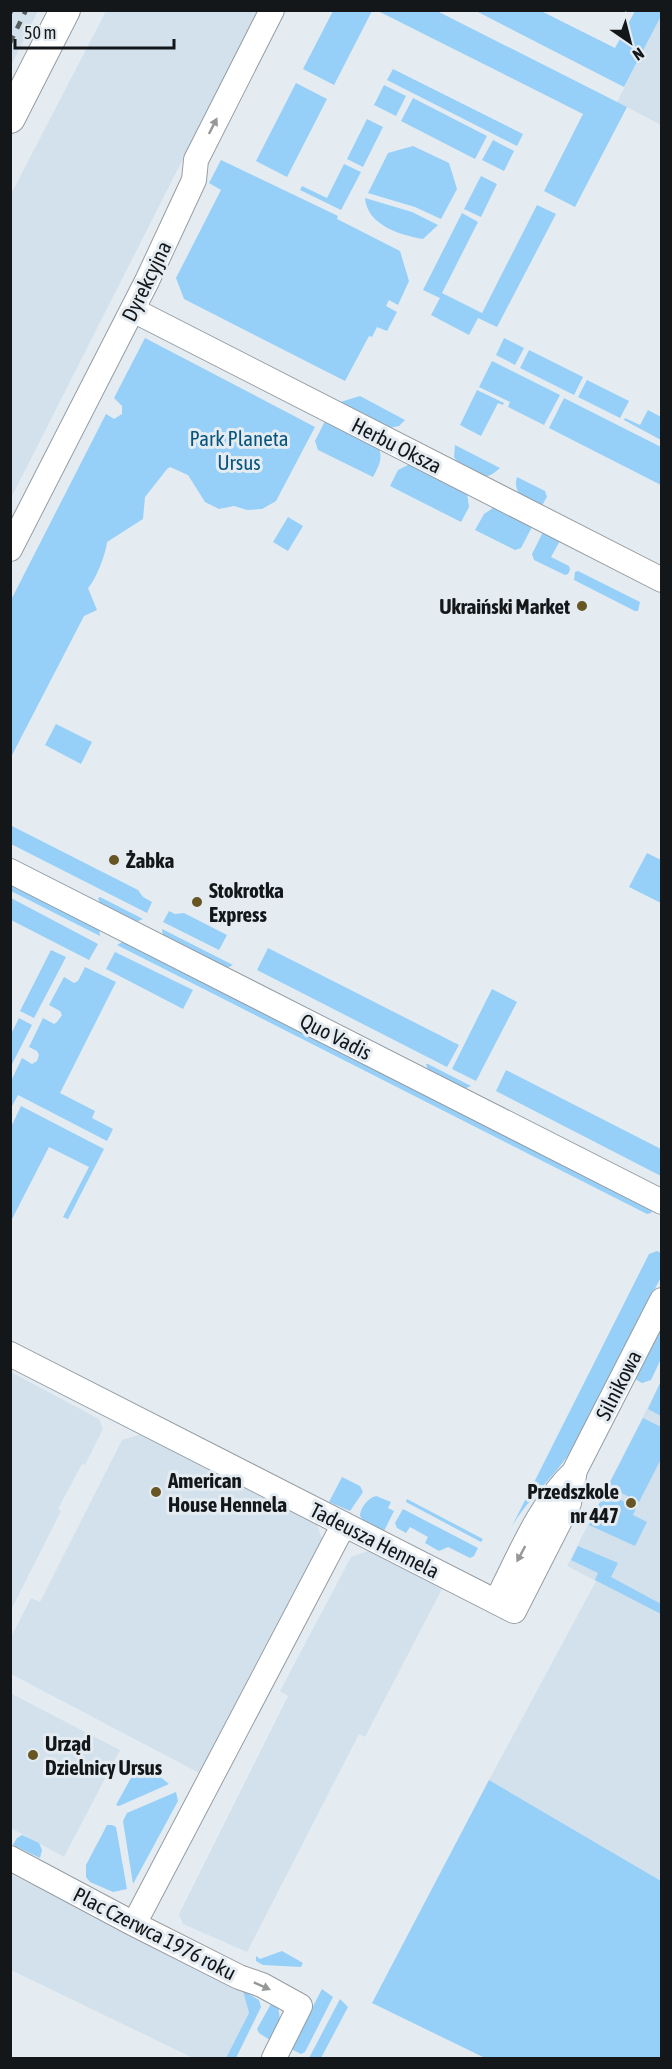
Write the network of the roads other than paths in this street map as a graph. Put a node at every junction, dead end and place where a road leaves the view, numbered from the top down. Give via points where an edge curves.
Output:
1 (65, 10) edge
2 (272, 10) edge
3 (10, 118) edge
4 (133, 310) junction
5 (10, 549) edge
6 (662, 580) edge
7 (10, 871) edge
8 (662, 1202) edge
9 (662, 1300) edge
10 (10, 1354) edge
11 (344, 1524) junction
12 (505, 1606) joint
13 (10, 1858) edge
14 (134, 1924) junction
15 (274, 2058) edge

1 - 3 street
4 -> 2 street, Dyrekcyjna via 194,180 196,160
4 - 5 street, Dyrekcyjna
4 - 6 street, Herbu Oksza
7 - 8 street, Quo Vadis
9 - 12 street, Silnikowa via 575,1470 548,1503
10 - 11 street, Tadeusza Hennela
11 - 12 street, Tadeusza Hennela
11 - 14 street
13 - 14 street, Plac Czerwca 1976 roku
14 -> 15 street, Plac Czerwca 1976 roku via 300,2006

